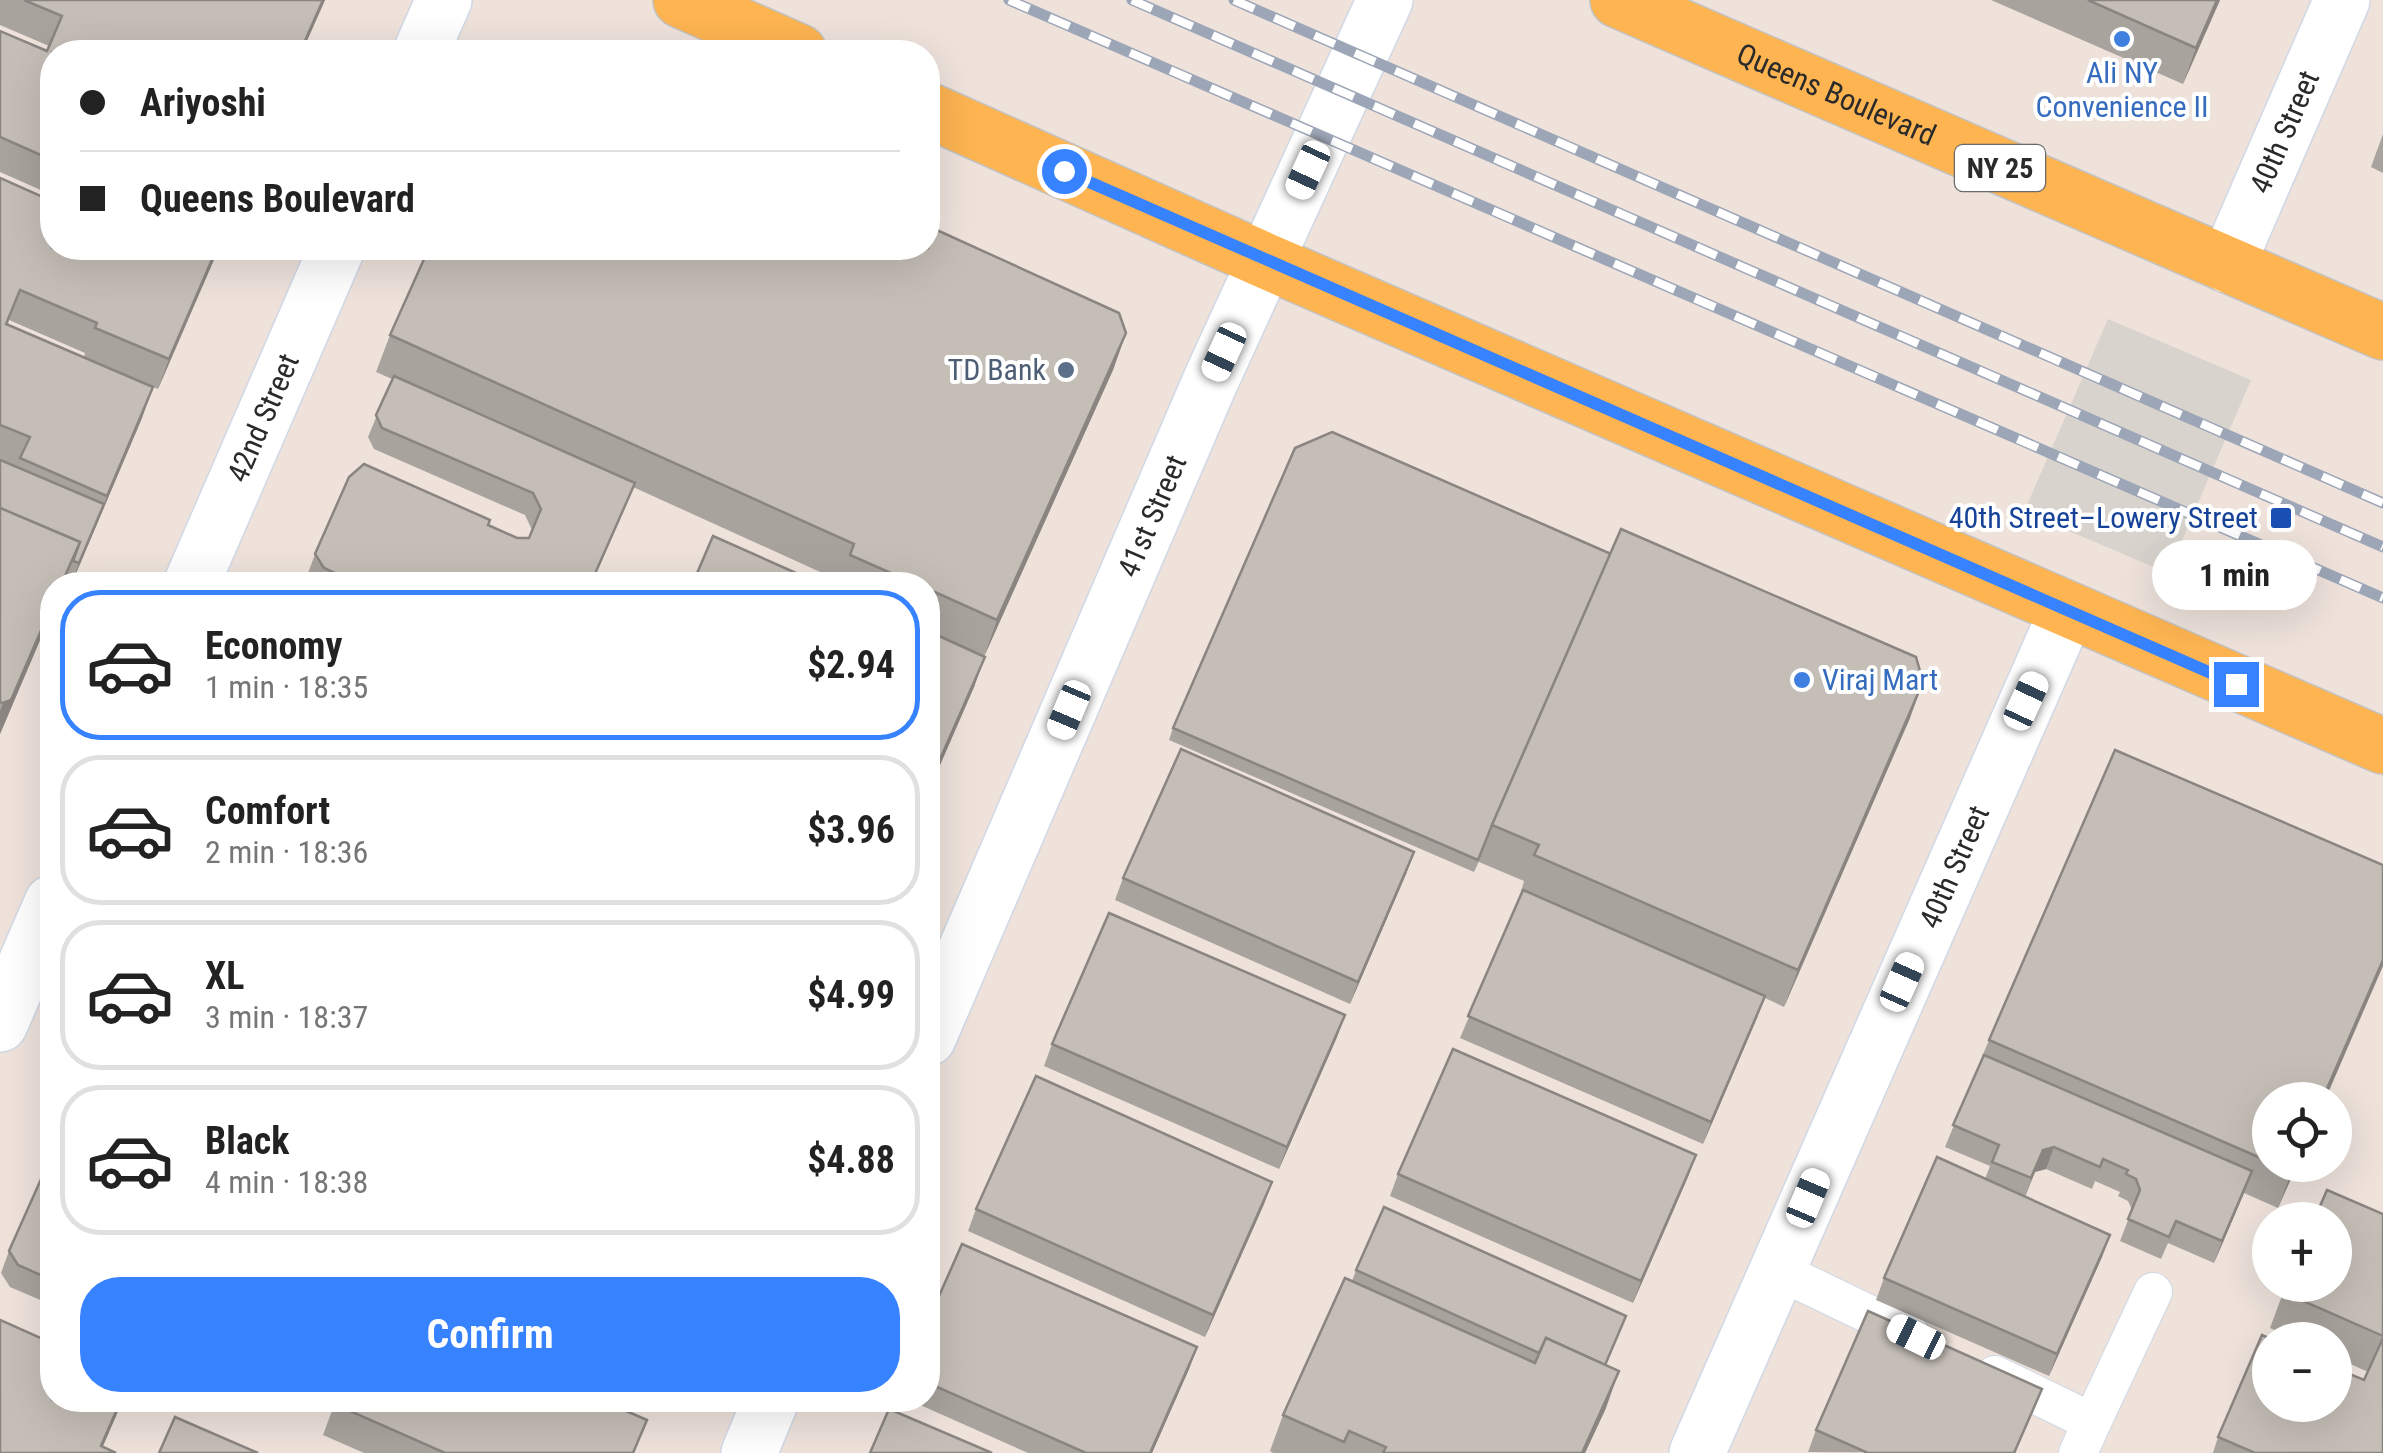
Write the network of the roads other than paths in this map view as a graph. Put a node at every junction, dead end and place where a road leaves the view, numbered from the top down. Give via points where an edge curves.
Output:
1 (444, 0) edge
2 (681, 0) edge
3 (1385, 0) edge
4 (1618, 0) edge
5 (2342, 0) edge
6 (426, 40) edge
7 (771, 40) edge
8 (940, 115) edge
9 (332, 260) edge
10 (1266, 261) junction
11 (2227, 265) junction
12 (2383, 332) edge
13 (196, 572) edge
14 (2067, 610) junction
15 (2383, 746) edge
16 (40, 931) edge
17 (940, 1010) edge
18 (0, 1024) edge
19 (1777, 1270) junction
20 (2153, 1292) dead end
21 (1934, 1346) edge
22 (1969, 1362) edge
23 (767, 1412) edge
24 (2085, 1438) edge
25 (748, 1453) edge
26 (1697, 1453) edge

1 - 6 street
2 - 7 main road
3 - 10 street, 41st Street
4 - 11 main road, Queens Boulevard / NY 25
5 - 11 street, 40th Street
8 - 10 main road
9 - 13 street, 42nd Street
10 - 14 main road
10 - 17 street, 41st Street
11 - 12 main road, Queens Boulevard / NY 25
14 - 15 main road
14 - 19 street, 40th Street
16 - 18 street
19 - 21 lane
19 - 26 street, 40th Street
20 - 24 lane
22 - 24 lane
23 - 25 street

